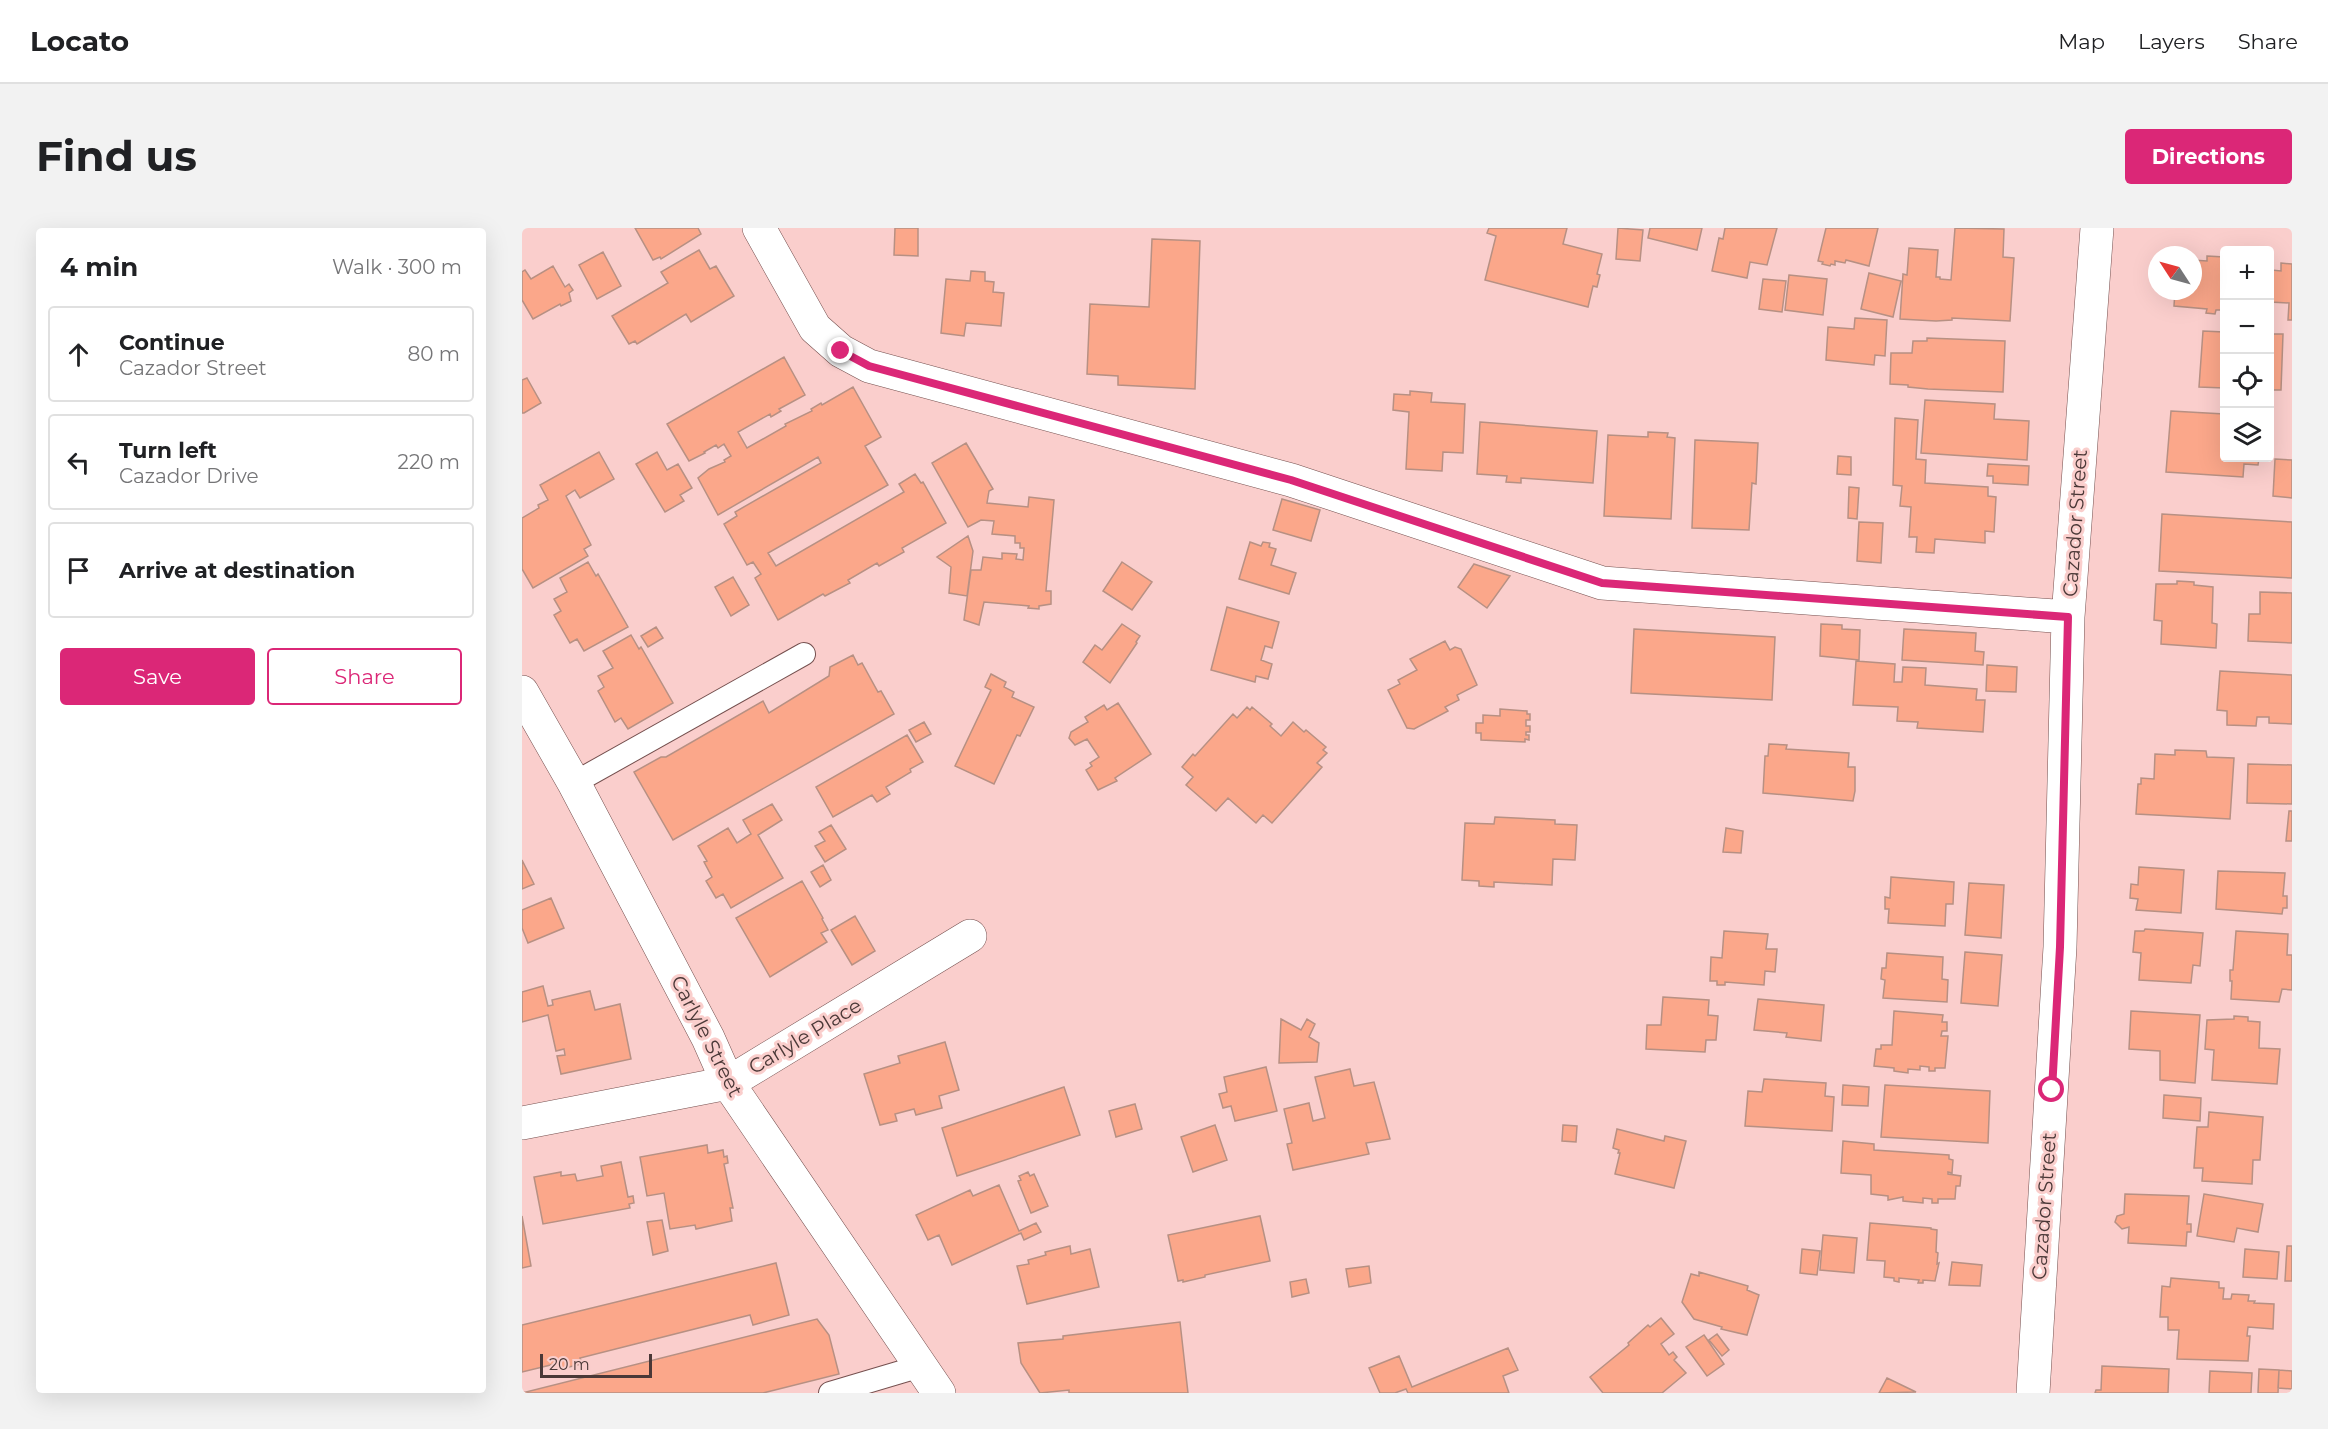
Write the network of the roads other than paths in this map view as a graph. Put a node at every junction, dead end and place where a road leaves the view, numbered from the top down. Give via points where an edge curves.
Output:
1 (759, 228) edge
2 (2097, 228) edge
3 (2068, 617) junction
4 (804, 654) dead end
5 (522, 692) edge
6 (574, 783) junction
7 (970, 936) dead end
8 (728, 1083) junction
9 (522, 1123) edge
10 (921, 1366) junction
11 (830, 1393) edge
12 (939, 1393) edge
13 (2033, 1393) edge

1 - 3 street via 815,328 841,351 869,366 1291,480 1602,583
2 - 3 street, Cazador Street
3 - 13 street, Cazador Street via 2060,947
4 - 6 lane
5 - 6 street, Carlyle Street
6 - 8 street, Carlyle Street
7 - 8 street, Carlyle Place
8 - 9 street, Carlyle Place
8 - 10 street, Carlyle Street
10 - 11 lane
10 - 12 street, Carlyle Street

